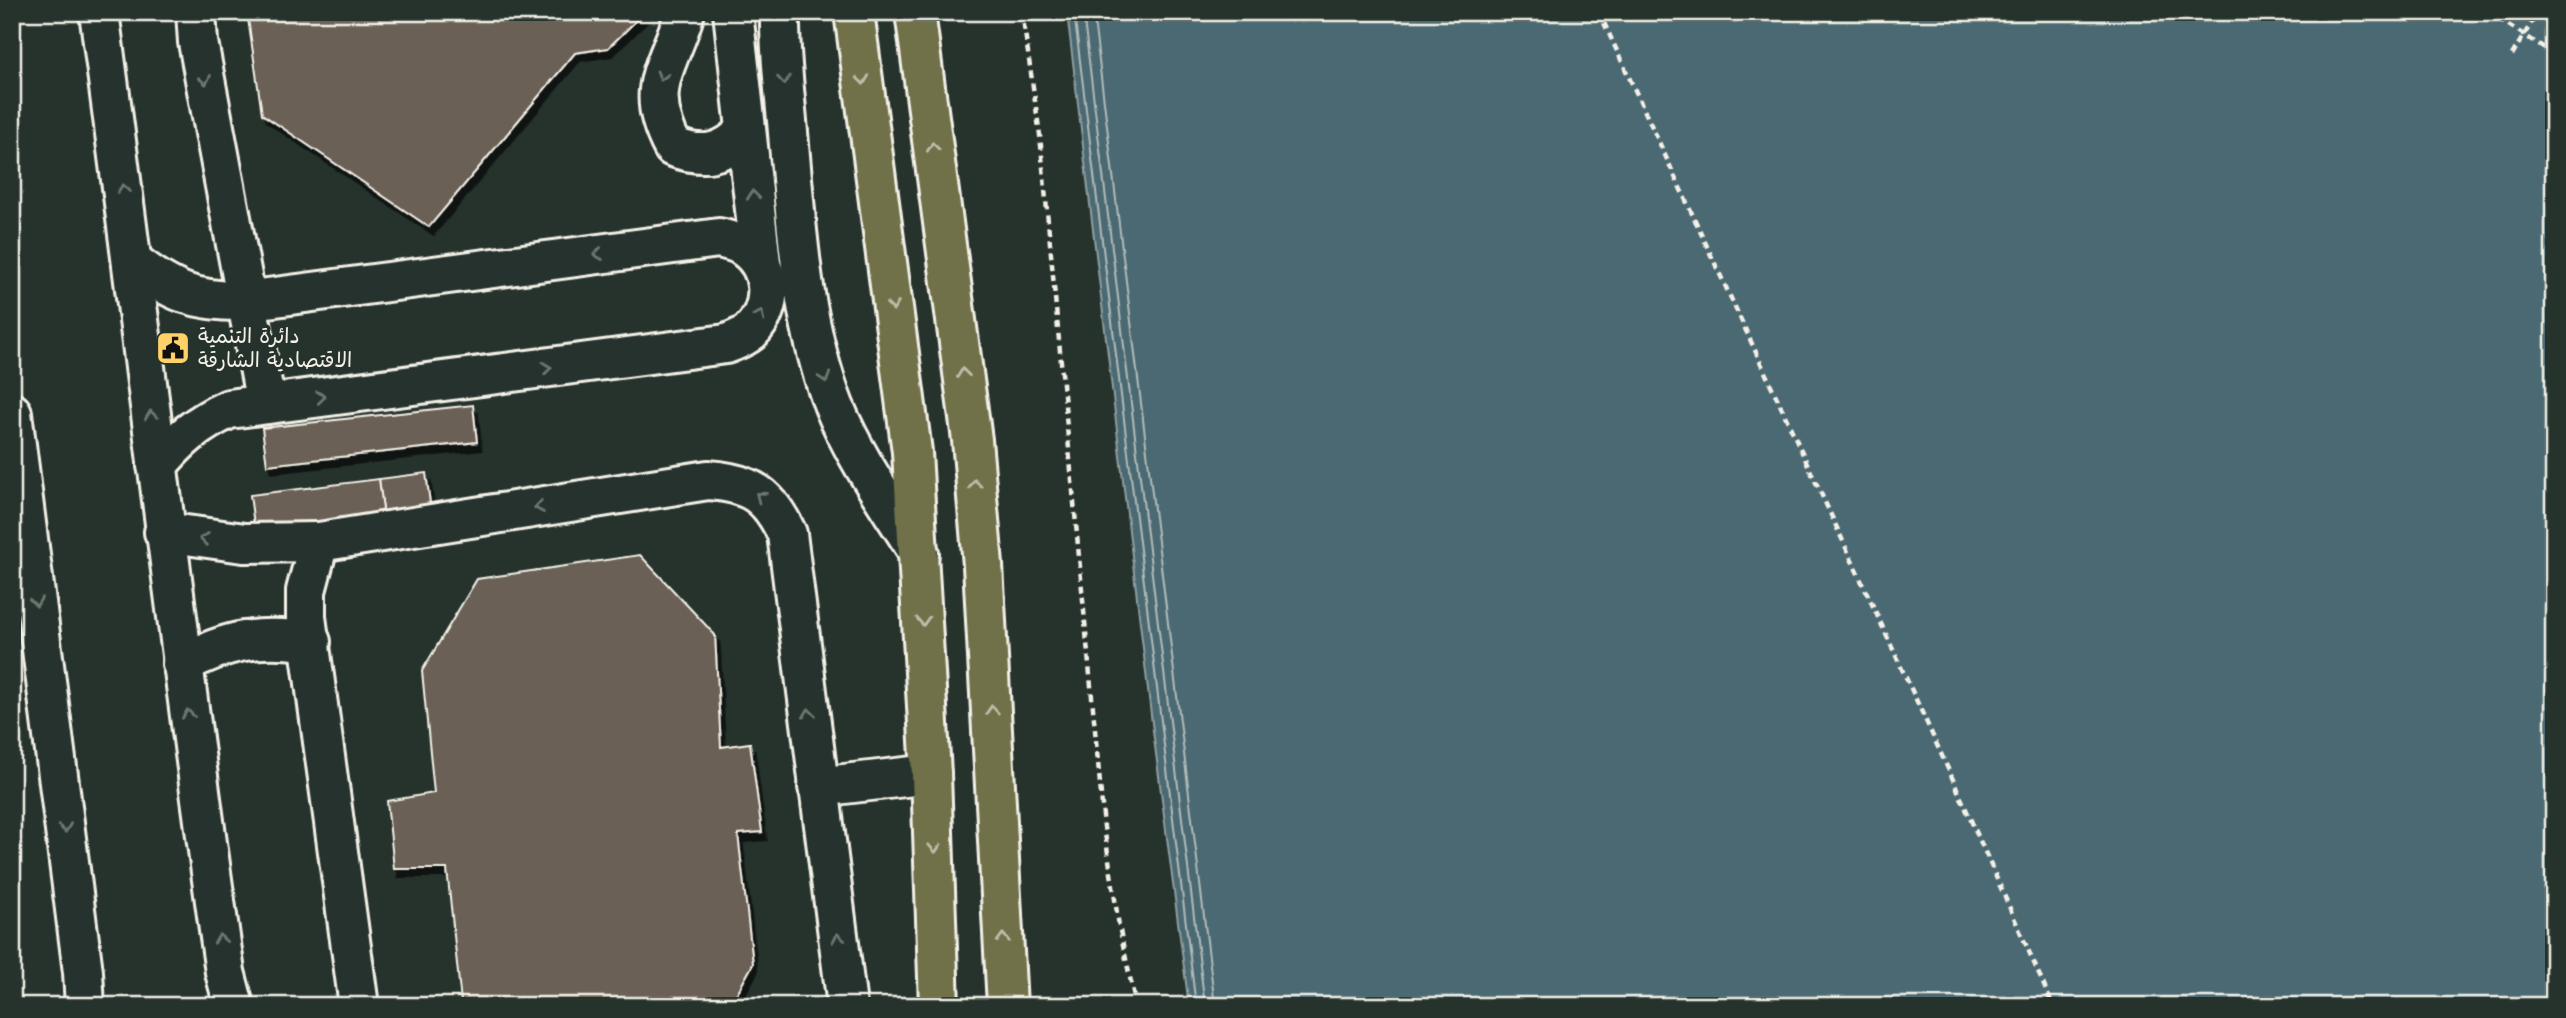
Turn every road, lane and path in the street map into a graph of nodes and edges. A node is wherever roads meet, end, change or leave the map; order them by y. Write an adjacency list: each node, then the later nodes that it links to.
1 (99, 12): 16 (street, one-way to 1)
2 (196, 12): 18 (street, one-way to 18)
3 (685, 12): 15 (street, one-way to 15)
4 (733, 12): 15 (street)
5 (780, 12): 24 (street, one-way to 24)
6 (855, 12): 24 (main road, one-way to 24)
7 (915, 12): 34 (main road, one-way to 7)
8 (1022, 12): 35 (path)
9 (1600, 12): 36 (path)
10 (2488, 12): 12 (path)
11 (2538, 12): 12 (path)
12 (2524, 35): 13 (path); 14 (path)
13 (2554, 54)
14 (2512, 55)
15 (745, 132): 17 (street, one-way to 15)
16 (132, 262): 18 (street); 21 (street, one-way to 16)
17 (761, 263): 18 (street, one-way to 18); 19 (street, one-way to 17)
18 (245, 301): 19 (street)
19 (266, 404): 21 (street)
20 (12, 413): 29 (street, one-way to 29)
21 (157, 466): 22 (street)
22 (164, 532): 23 (street, one-way to 22); 26 (street)
23 (319, 542): 25 (street); 28 (street, one-way to 23)
24 (919, 553): 27 (main road, one-way to 27)
25 (311, 642): 26 (street); 31 (street)
26 (182, 664): 30 (street, one-way to 26)
27 (931, 774): 28 (street); 33 (main road, one-way to 33)
28 (818, 788): 32 (street, one-way to 28)
29 (85, 1006)
30 (234, 1006)
31 (359, 1006)
32 (847, 1006)
33 (939, 1006)
34 (1007, 1006)
35 (1136, 1006)
36 (2053, 1006)

